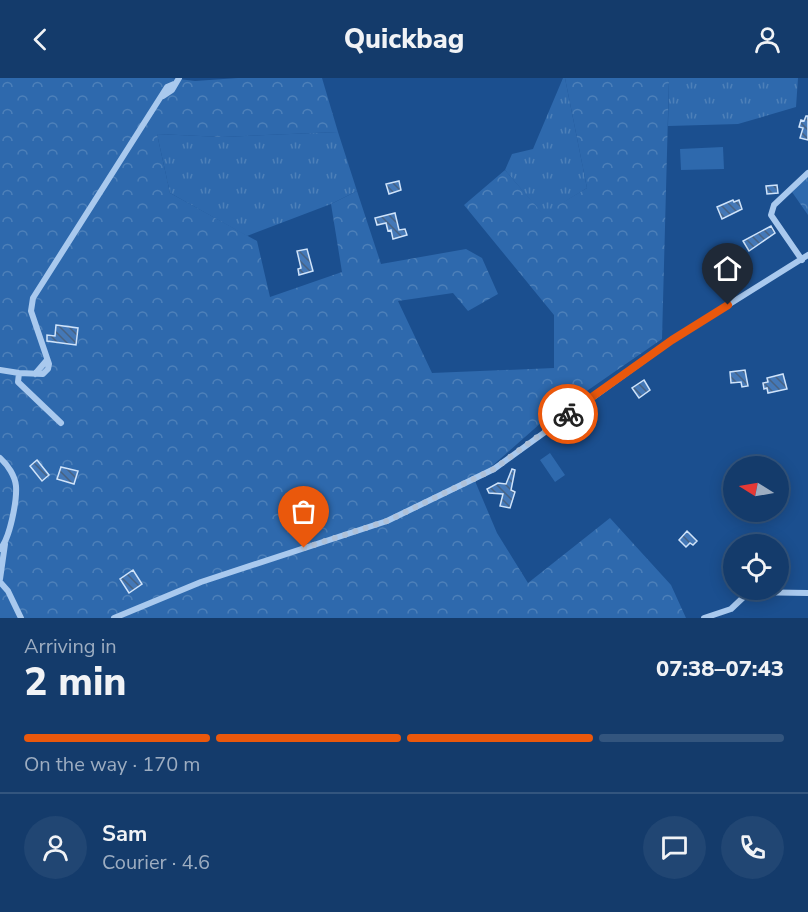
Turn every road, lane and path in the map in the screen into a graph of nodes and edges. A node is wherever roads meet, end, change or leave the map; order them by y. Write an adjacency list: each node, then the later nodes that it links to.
1 (179, 78): 6 (street)
2 (808, 173): 4 (street)
3 (808, 255): 4 (street)
4 (802, 260): 13 (street)
5 (0, 370): 6 (street)
6 (18, 373): 7 (street)
7 (61, 423)
8 (0, 458): 9 (street)
9 (2, 546): 10 (street)
10 (0, 580): 12 (street)
11 (808, 593): 14 (street)
12 (21, 618)
13 (114, 618)
14 (704, 618)

